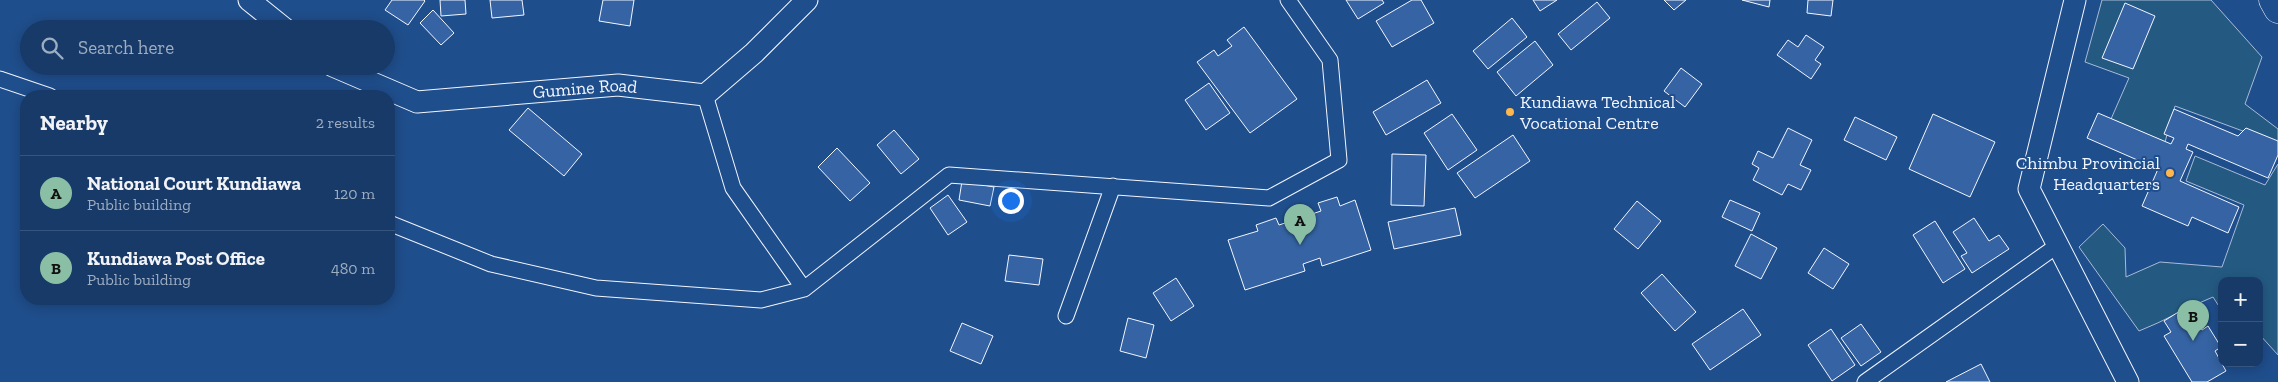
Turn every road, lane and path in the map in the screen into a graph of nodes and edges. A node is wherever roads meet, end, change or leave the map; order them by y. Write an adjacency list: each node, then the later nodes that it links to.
1 (249, 0): 7 (main road)
2 (807, 0): 13 (main road)
3 (1288, 0): 14 (street)
4 (2075, 0): 16 (main road)
5 (2273, 0): 6 (highway)
6 (2278, 9)
7 (274, 20)
8 (354, 75): 11 (main road, Gumine Road)
9 (0, 79): 10 (street)
10 (32, 90)
11 (389, 90)
12 (395, 93): 13 (main road, Gumine Road)
13 (705, 94): 17 (street)
14 (1113, 186): 17 (street); 18 (street)
15 (395, 225): 17 (street)
16 (2058, 244): 19 (street); 20 (main road)
17 (804, 290)
18 (1066, 316)
19 (1865, 382)
20 (2128, 382)

